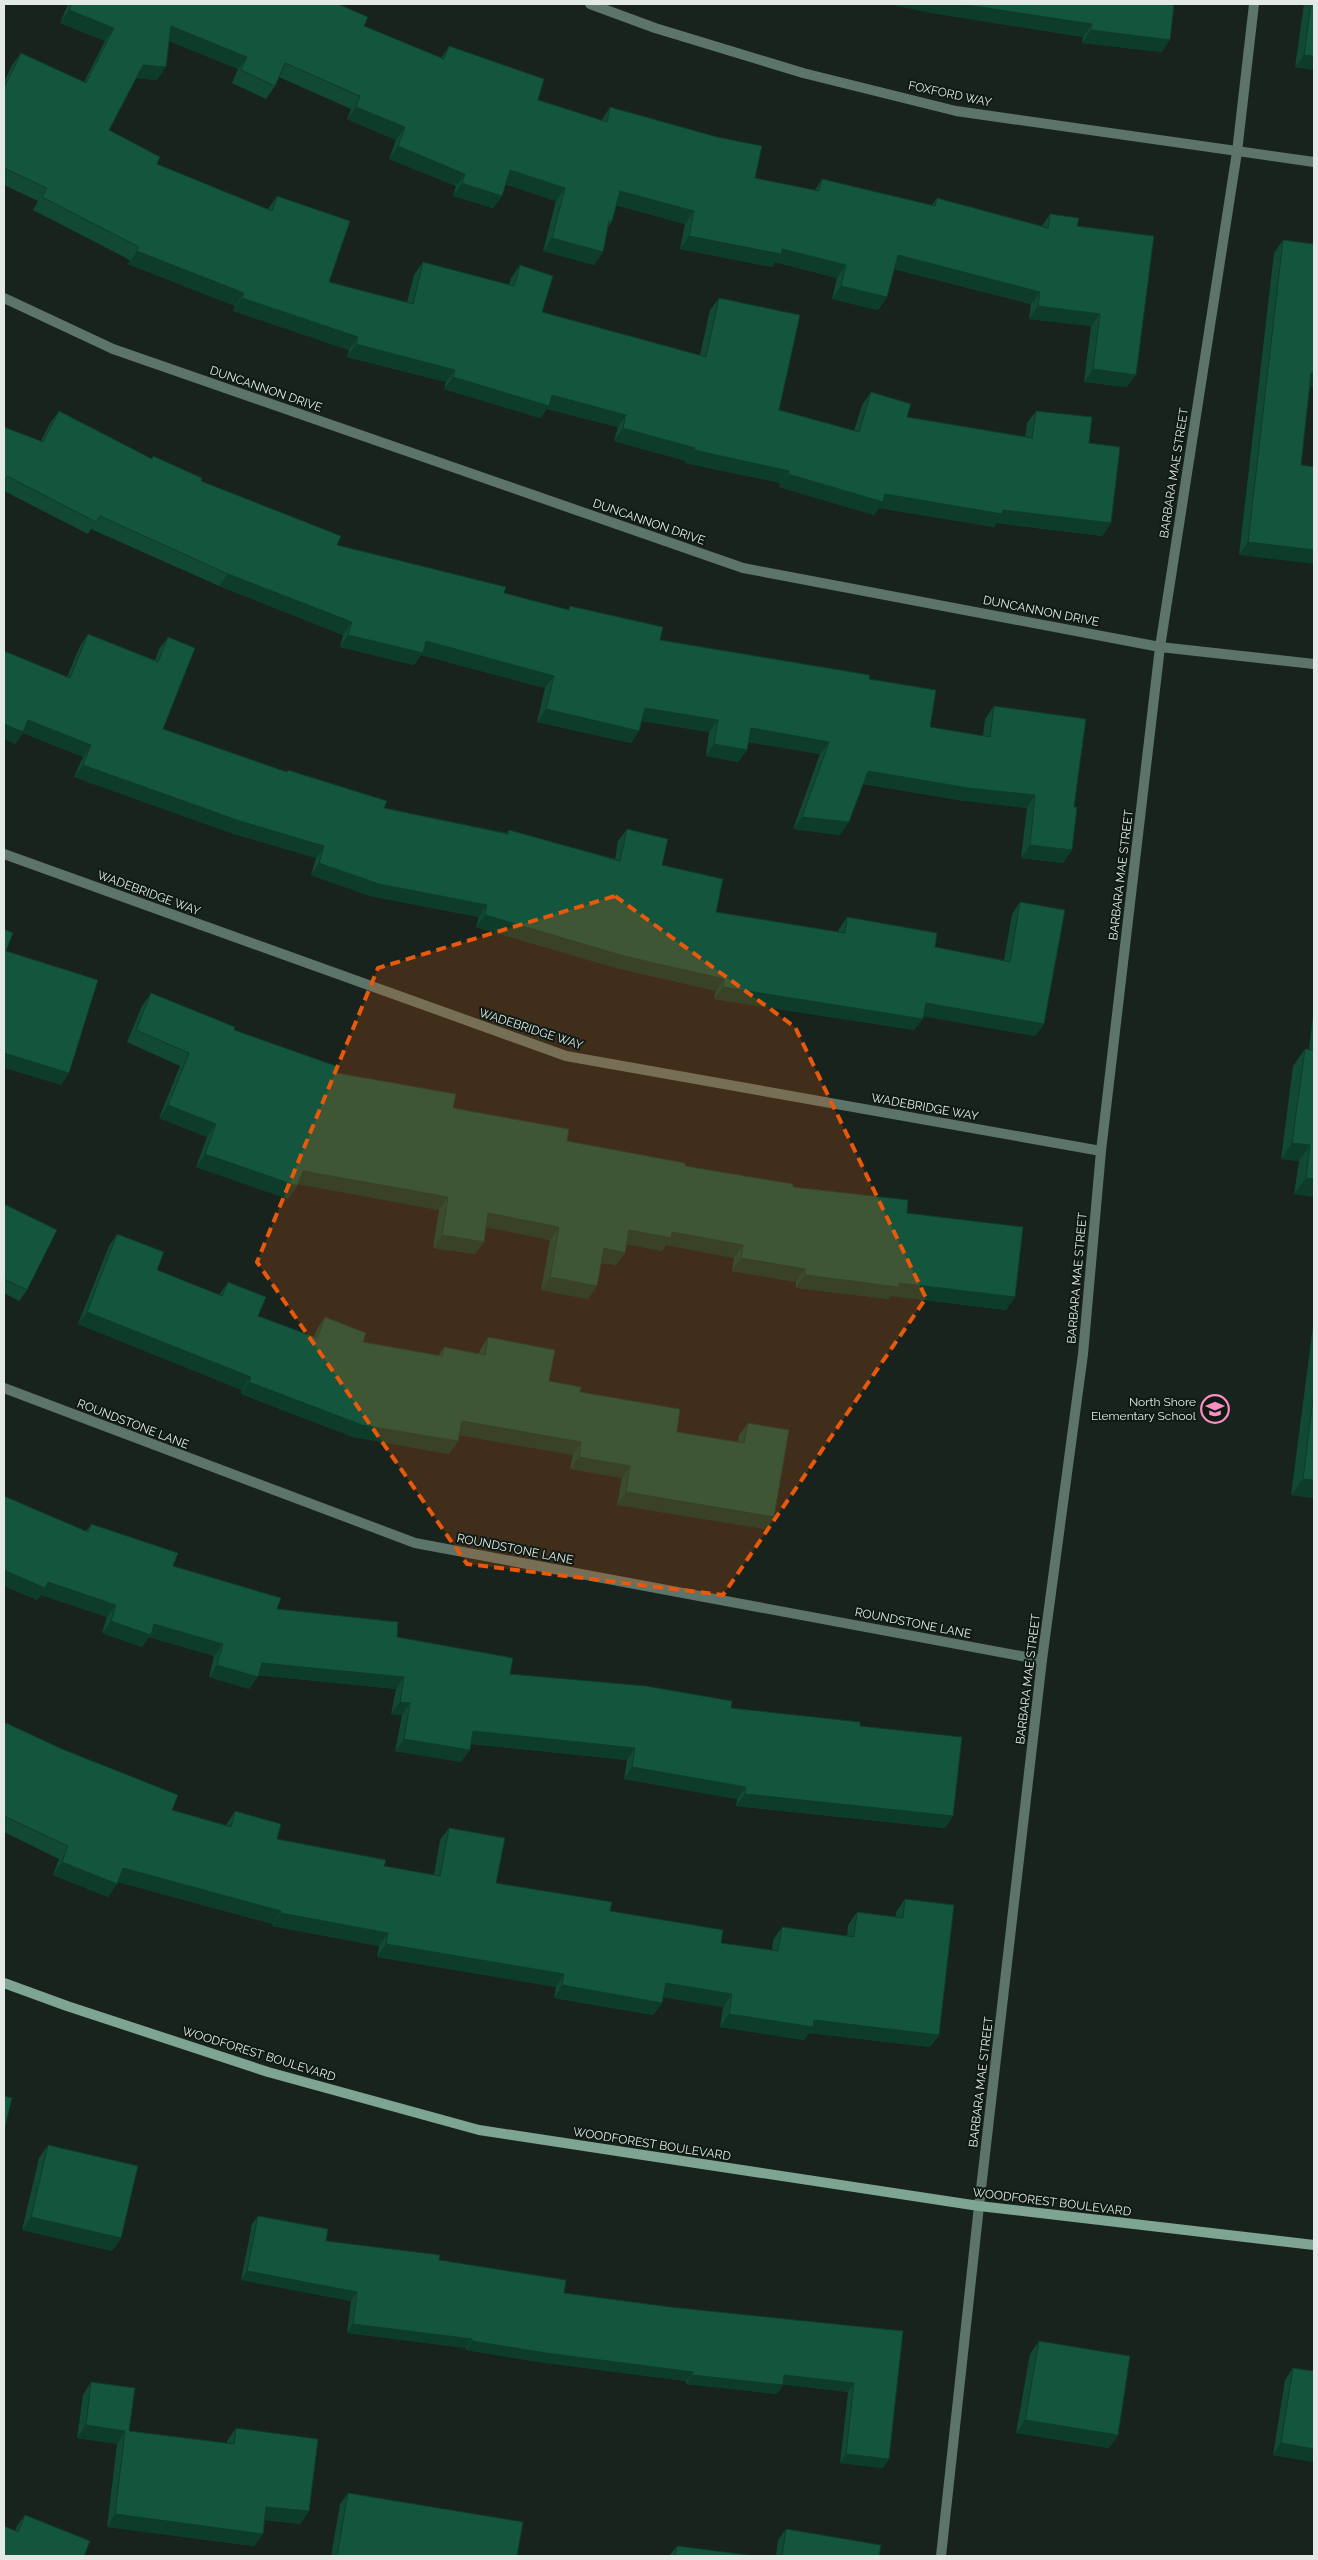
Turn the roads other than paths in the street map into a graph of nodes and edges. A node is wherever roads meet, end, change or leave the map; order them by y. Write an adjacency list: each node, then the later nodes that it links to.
1 (590, 4): 3 (street, FOXFORD WAY)
2 (1254, 4): 3 (street, BARBARA MAE STREET)
3 (1237, 152): 4 (street, FOXFORD WAY); 6 (street, BARBARA MAE STREET)
4 (1314, 162)
5 (4, 298): 6 (street, DUNCANNON DRIVE)
6 (1160, 647): 7 (street, DUNCANNON DRIVE); 9 (street, BARBARA MAE STREET)
7 (1314, 664)
8 (4, 854): 9 (street, WADEBRIDGE WAY)
9 (1101, 1151): 11 (street, BARBARA MAE STREET)
10 (4, 1388): 11 (street, ROUNDSTONE LANE)
11 (1042, 1660): 13 (street, BARBARA MAE STREET)
12 (4, 1983): 13 (main road, WOODFOREST BOULEVARD)
13 (979, 2206): 14 (main road, WOODFOREST BOULEVARD); 15 (street, BARBARA MAE STREET)
14 (1314, 2245)
15 (941, 2556)

